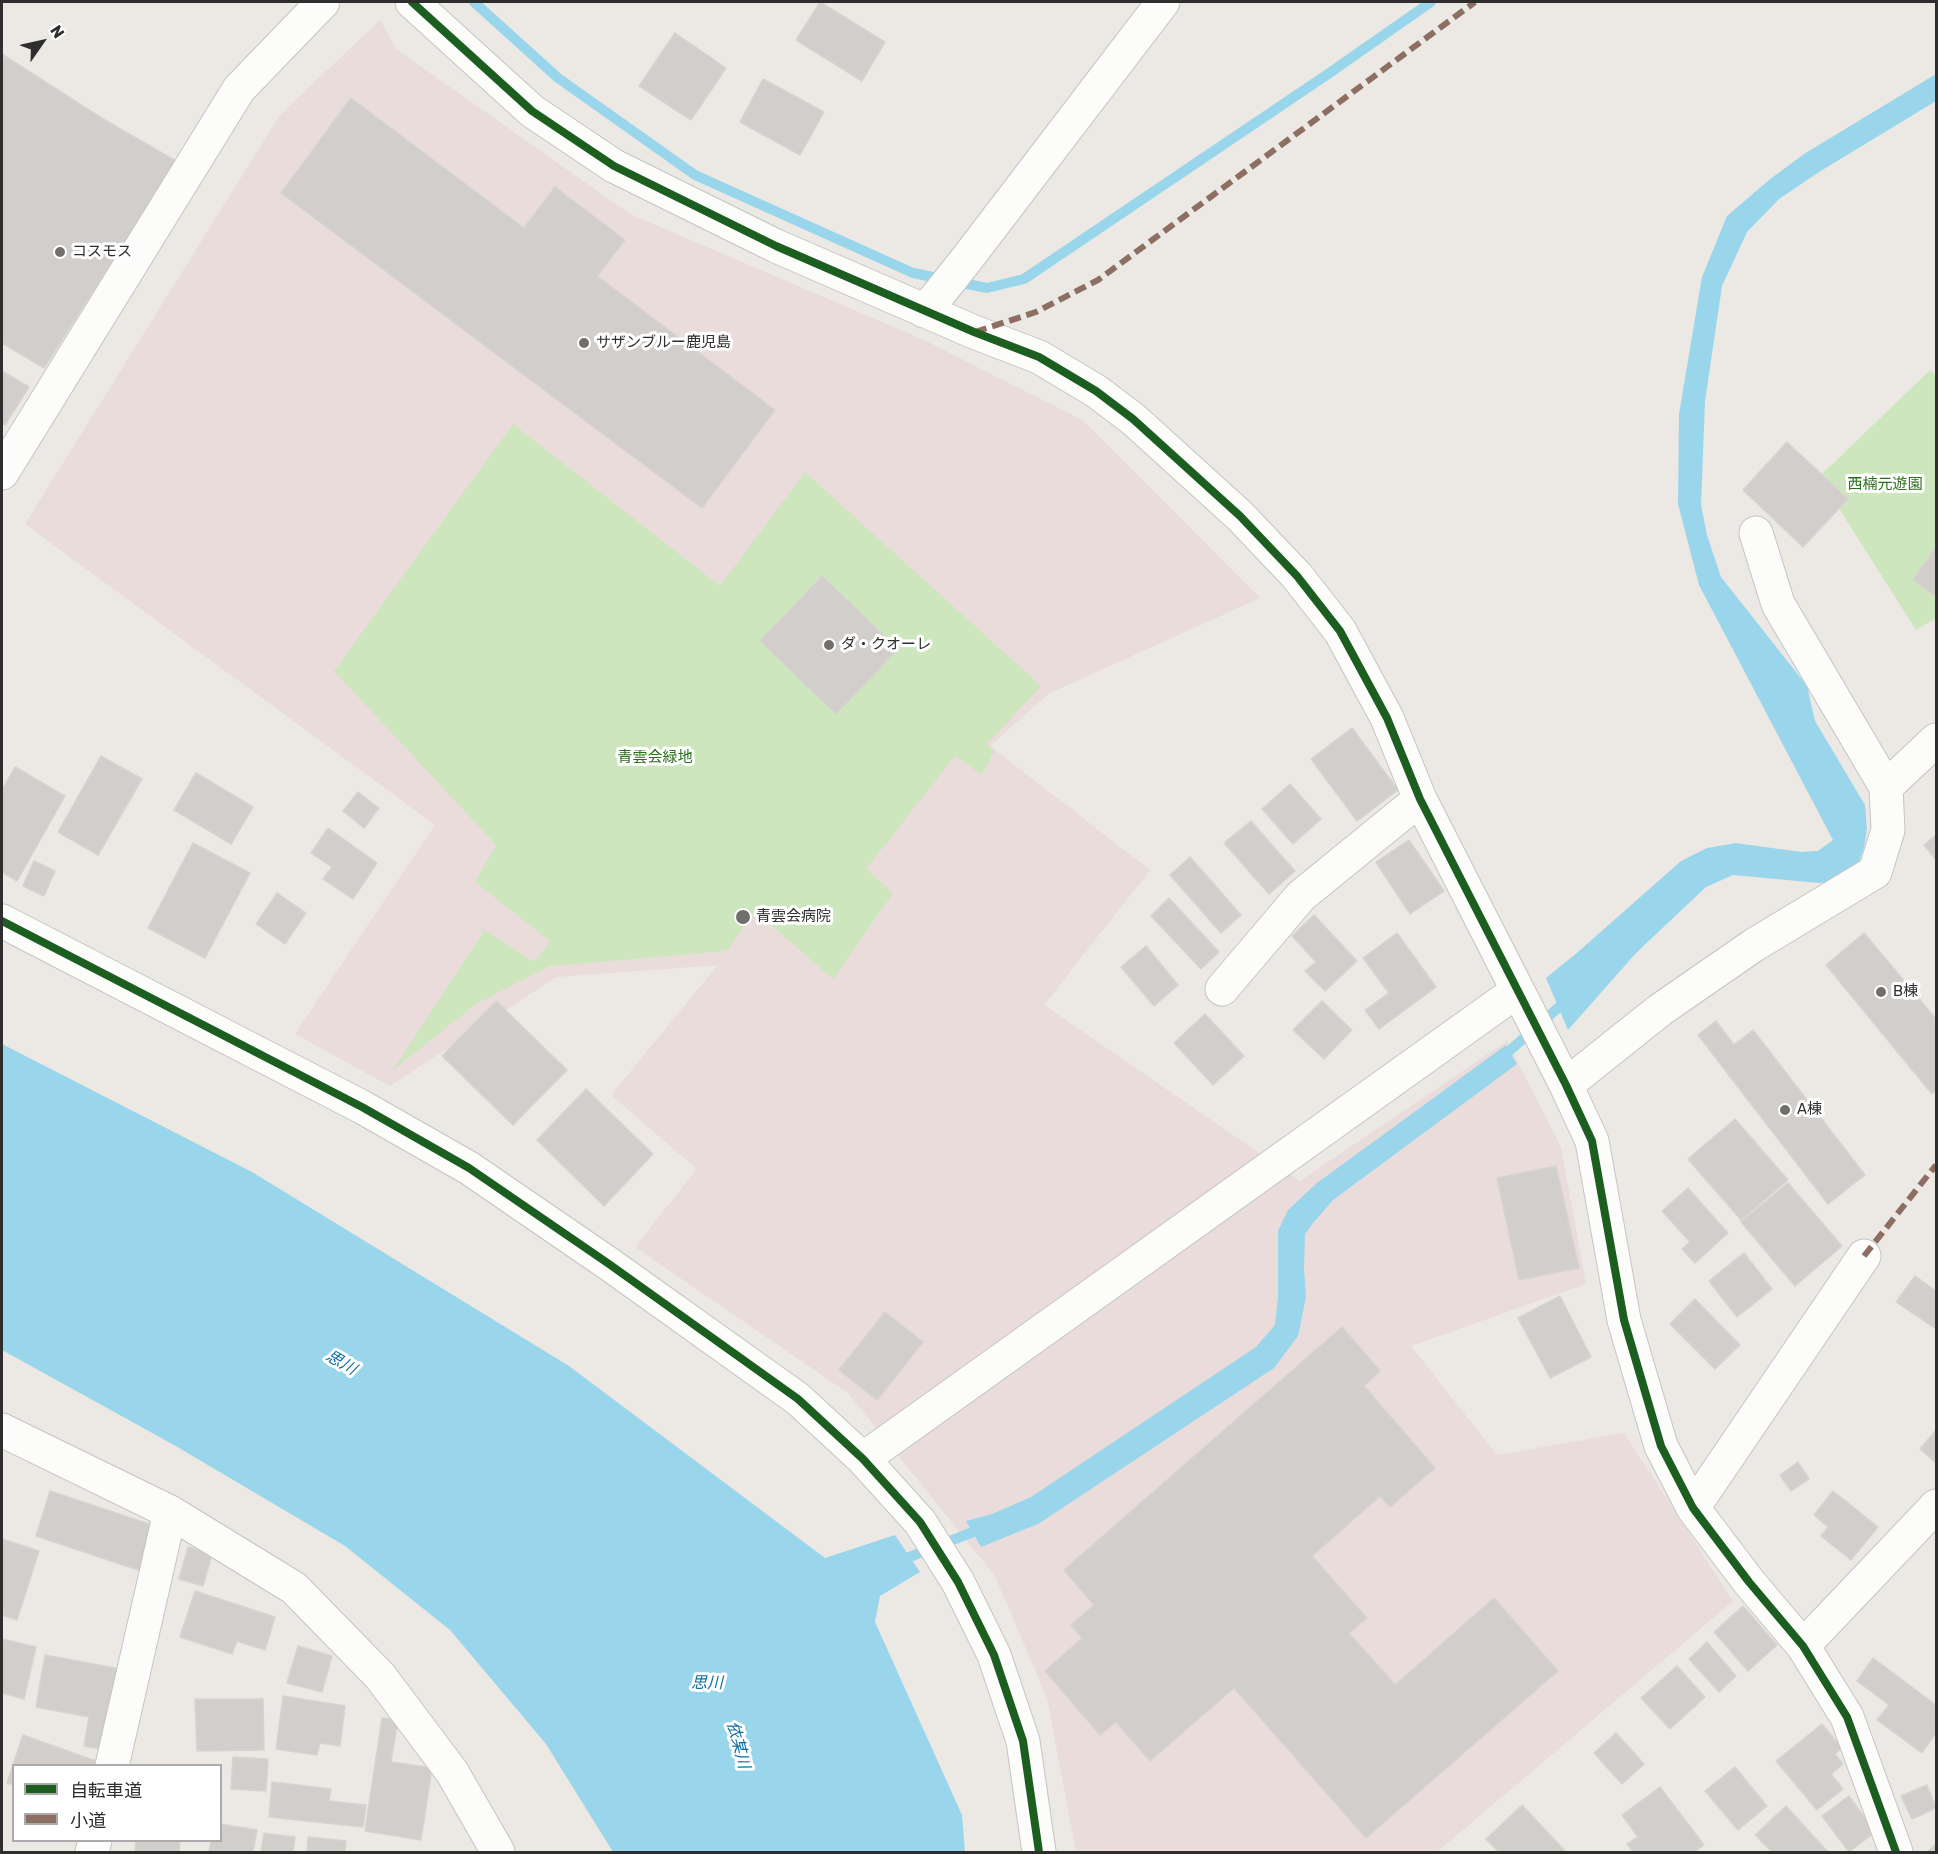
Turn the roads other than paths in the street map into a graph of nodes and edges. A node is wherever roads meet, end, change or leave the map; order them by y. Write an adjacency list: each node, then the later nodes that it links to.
1 (323, 2): 5 (street)
2 (412, 2): 4 (street)
3 (1163, 2): 4 (street)
4 (930, 305): 9 (street)
5 (2, 473)
6 (1756, 533): 8 (street)
7 (1936, 740): 8 (street)
8 (1886, 787): 13 (street)
9 (1420, 799): 11 (street); 12 (street)
10 (2, 921): 16 (street)
11 (1222, 989)
12 (1517, 990): 13 (street); 16 (street)
13 (1559, 1072): 18 (street)
14 (1864, 1256): 18 (street)
15 (2, 1430): 19 (street)
16 (863, 1460): 23 (street)
17 (1936, 1506): 20 (street)
18 (1693, 1508): 20 (street)
19 (170, 1512): 21 (street); 22 (street)
20 (1803, 1646): 24 (street)
21 (112, 1764)
22 (498, 1852)
23 (1039, 1852)
24 (1896, 1852)

